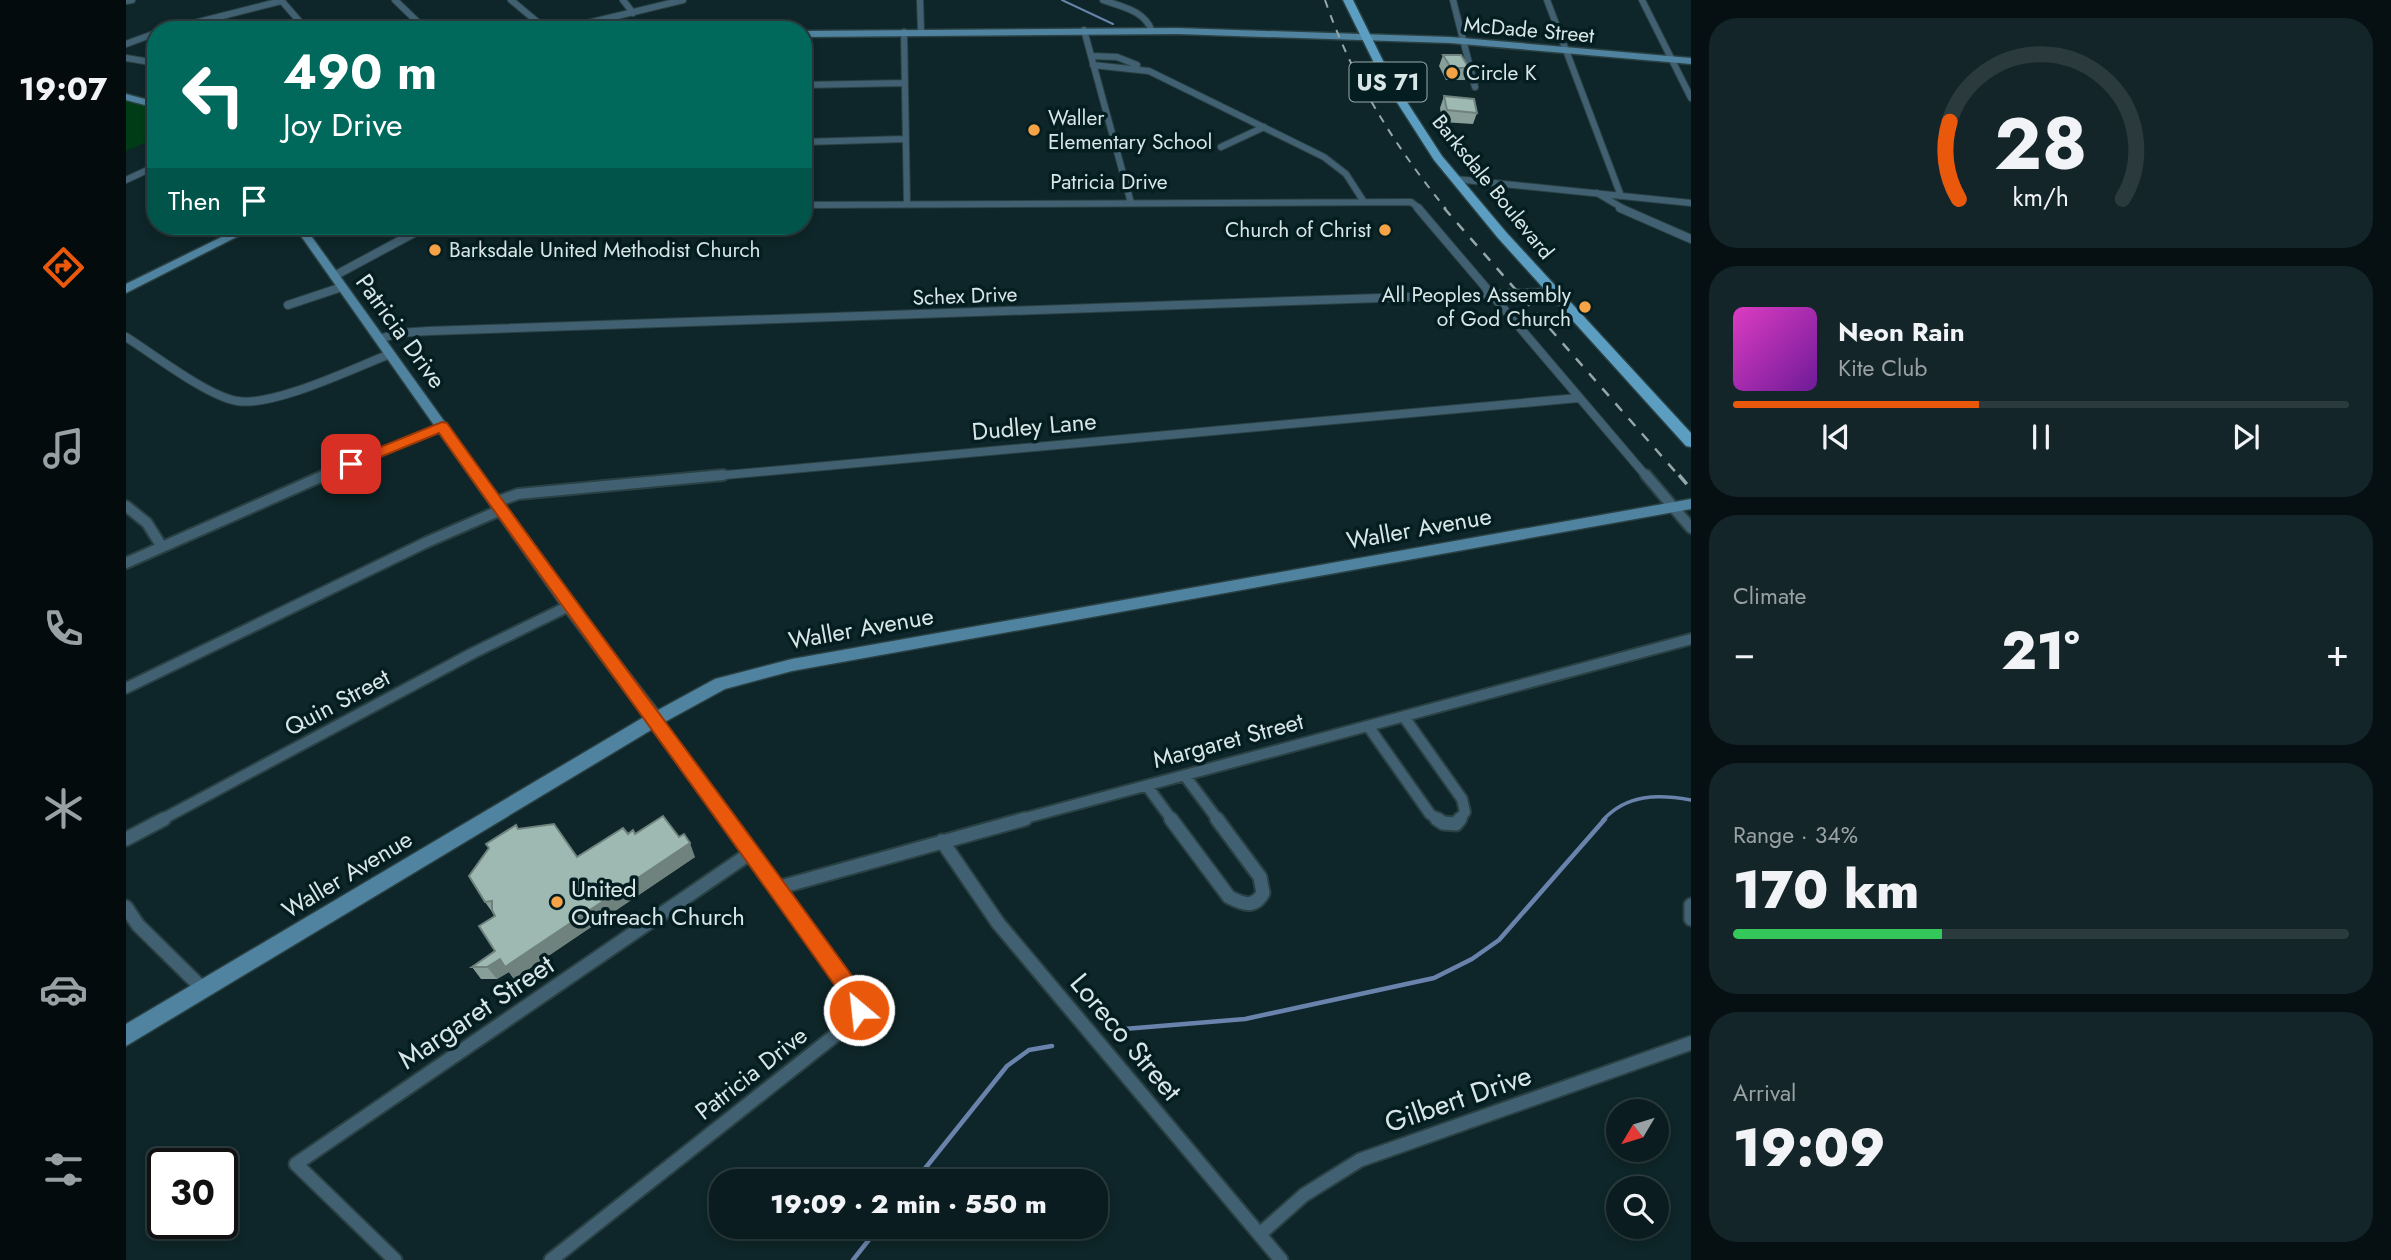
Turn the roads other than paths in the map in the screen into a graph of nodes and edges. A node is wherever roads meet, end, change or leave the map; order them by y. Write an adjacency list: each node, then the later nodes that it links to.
1 (132, 0): 13 (street)
2 (281, 0): 15 (street); 16 (street)
3 (395, 0): 17 (street)
4 (511, 0): 18 (street)
5 (623, 0): 14 (street)
6 (683, 0): 14 (street)
7 (920, 0): 23 (street)
8 (1103, 0): 21 (street)
9 (1348, 0): 26 (main road, Barksdale Boulevard / US 71)
10 (1453, 0): 27 (street)
11 (1547, 0): 29 (street)
12 (1642, 0): 32 (street)
13 (126, 1)
14 (633, 13): 19 (street)
15 (201, 21)
16 (299, 21)
17 (417, 21)
18 (536, 21)
19 (598, 21)
20 (1084, 30): 21 (street, McDade Street); 23 (street, McDade Street); 30 (street)
21 (1152, 30): 26 (street, McDade Street)
22 (904, 32): 23 (street, McDade Street); 24 (street, McDade Street); 37 (street)
23 (921, 32)
24 (812, 34)
25 (147, 36): 28 (street)
26 (1364, 38): 27 (street, McDade Street); 48 (main road, Barksdale Boulevard / US 71)
27 (1464, 41): 29 (street, McDade Street); 39 (street)
28 (126, 44)
29 (1566, 50): 32 (street, McDade Street); 51 (street)
30 (1091, 56): 35 (street); 36 (street)
31 (126, 58): 34 (street)
32 (1672, 59): 33 (street, McDade Street); 41 (street)
33 (1691, 61)
34 (147, 62)
35 (1093, 65): 36 (street); 53 (street)
36 (1142, 68): 43 (street)
37 (904, 83): 38 (street); 44 (street)
38 (812, 85)
39 (1475, 87)
40 (126, 97): 42 (street)
41 (1691, 98)
42 (147, 103)
43 (1264, 127): 46 (street); 52 (street)
44 (905, 139): 45 (street); 55 (street)
45 (812, 142)
46 (1221, 147)
47 (147, 170): 49 (street)
48 (1455, 179): 50 (street); 63 (main road, Barksdale Boulevard / US 71)
49 (126, 180)
50 (1597, 193): 51 (street); 60 (street)
51 (1621, 195): 54 (street)
52 (1364, 202): 53 (street, Patricia Drive); 64 (street, Patricia Drive)
53 (1131, 203): 55 (street, Patricia Drive)
54 (1691, 203)
55 (907, 204): 56 (street, Patricia Drive)
56 (812, 205)
57 (233, 235): 62 (street)
58 (305, 235): 61 (street, Patricia Drive)
59 (412, 235): 61 (street, Patricia Drive)
60 (1691, 239)
61 (338, 281): 65 (street); 67 (street, Patricia Drive)
62 (128, 285)
63 (1553, 292): 64 (street, Schex Drive); 71 (main road, Barksdale Boulevard / US 71)
64 (1492, 296): 67 (street, Schex Drive); 69 (street)
65 (288, 305)
66 (126, 337): 68 (street)
67 (379, 339): 68 (street, Patricia Drive)
68 (390, 354): 70 (street, Patricia Drive)
69 (1578, 398): 73 (street, Dudley Lane); 74 (street)
70 (442, 427): 73 (street, Patricia Drive); 76 (street)
71 (1691, 442)
72 (126, 506): 76 (street)
73 (499, 506): 78 (street, Patricia Drive); 80 (street, Dudley Lane)
74 (1682, 506): 75 (street); 82 (street, Waller Avenue)
75 (1691, 528)
76 (162, 547): 77 (street)
77 (126, 563)
78 (569, 606): 82 (street, Patricia Drive); 86 (street, Quin Street)
79 (1691, 639): 81 (street, Margaret Street)
80 (126, 688)
81 (1404, 717): 83 (street, Margaret Street); 83 (street)
82 (655, 719): 88 (street, Patricia Drive); 93 (street, Waller Avenue)
83 (1368, 726): 84 (street, Margaret Street)
84 (1185, 776): 85 (street, Margaret Street); 85 (street)
85 (1147, 786): 87 (street, Margaret Street)
86 (126, 839)
87 (942, 841): 89 (street, Margaret Street); 96 (street, Loreco Street)
88 (752, 852): 89 (street, Patricia Drive); 97 (street, Margaret Street)
89 (777, 888): 98 (street, Patricia Drive)
90 (1691, 905): 92 (street)
91 (126, 907): 93 (street)
92 (1691, 919)
93 (203, 989): 94 (street, Waller Avenue)
94 (126, 1035)
95 (1691, 1043): 96 (street, Gilbert Drive)
96 (1260, 1234): 99 (street, Loreco Street)
97 (395, 1260)
98 (551, 1260)
99 (1281, 1260)

